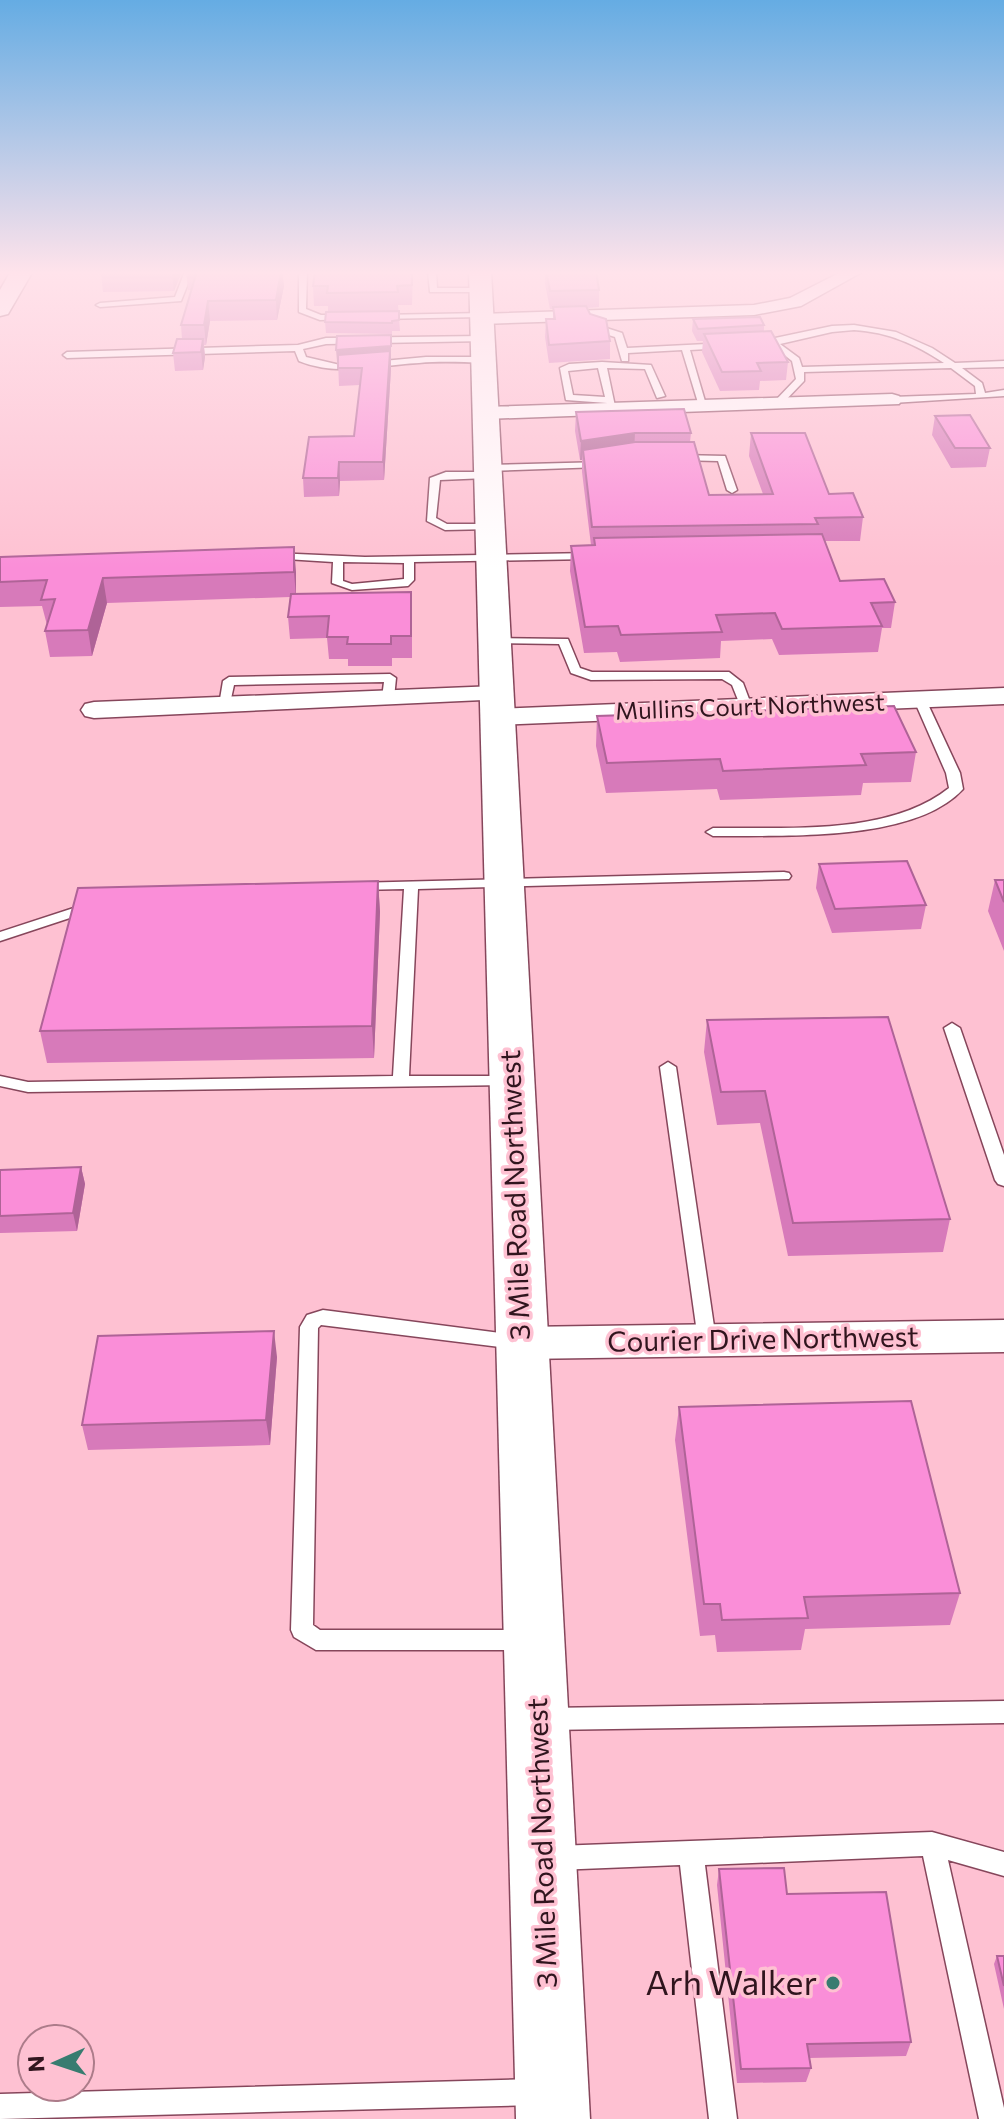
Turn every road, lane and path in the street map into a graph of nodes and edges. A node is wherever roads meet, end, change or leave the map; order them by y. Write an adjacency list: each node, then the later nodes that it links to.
1 (483, 370): 15 (main road, 3 Mile Road Northwest)
2 (564, 370): 13 (lane)
3 (603, 370): 13 (lane)
4 (649, 370): 9 (lane)
5 (692, 370): 14 (lane)
6 (798, 370): 12 (lane)
7 (960, 370): 10 (lane)
8 (1004, 393): 10 (lane)
9 (660, 396)
10 (981, 396): 11 (lane)
11 (892, 400): 12 (street)
12 (777, 404): 14 (street)
13 (612, 405): 14 (street); 15 (street)
14 (704, 406)
15 (485, 413): 18 (main road, 3 Mile Road Northwest)
16 (663, 458): 19 (lane)
17 (608, 463): 18 (lane)
18 (487, 471): 20 (main road, 3 Mile Road Northwest)
19 (732, 490)
20 (490, 542): 22 (lane); 24 (lane); 25 (main road, 3 Mile Road Northwest)
21 (261, 556): 23 (lane)
22 (598, 556)
23 (338, 557): 24 (lane); 24 (lane)
24 (409, 559)
25 (494, 641): 28 (main road, 3 Mile Road Northwest); 29 (lane)
26 (1004, 696): 27 (street, Mullins Court Northwest)
27 (920, 700): 29 (street, Mullins Court Northwest); 31 (lane)
28 (496, 705): 29 (street, Mullins Court Northwest); 30 (street, Mullins Court Northwest); 33 (main road, 3 Mile Road Northwest)
29 (746, 707)
30 (94, 710)
31 (713, 832)
32 (784, 876): 33 (lane)
33 (503, 882): 34 (lane); 40 (main road, 3 Mile Road Northwest)
34 (411, 884): 35 (lane); 42 (lane)
35 (349, 886)
36 (102, 903): 37 (lane)
37 (0, 937)
38 (952, 1028): 43 (lane)
39 (668, 1067): 45 (lane)
40 (510, 1080): 42 (lane); 46 (main road, 3 Mile Road Northwest)
41 (0, 1081): 42 (lane)
42 (401, 1081)
43 (1004, 1180)
44 (1004, 1336): 45 (street, Courier Drive Northwest)
45 (707, 1340): 46 (street, Courier Drive Northwest)
46 (522, 1343): 47 (main road, 3 Mile Road Northwest); 47 (lane)
47 (534, 1639): 49 (main road, 3 Mile Road Northwest)
48 (1004, 1712): 49 (lane)
49 (537, 1719): 52 (main road, 3 Mile Road Northwest)
50 (932, 1844): 51 (lane); 53 (lane); 58 (lane)
51 (691, 1853): 52 (lane); 57 (lane)
52 (542, 1858): 54 (main road, 3 Mile Road Northwest)
53 (1004, 1864)
54 (553, 2106): 56 (lane)
55 (0, 2107): 56 (lane)
56 (117, 2111)
57 (723, 2119)
58 (993, 2119)

